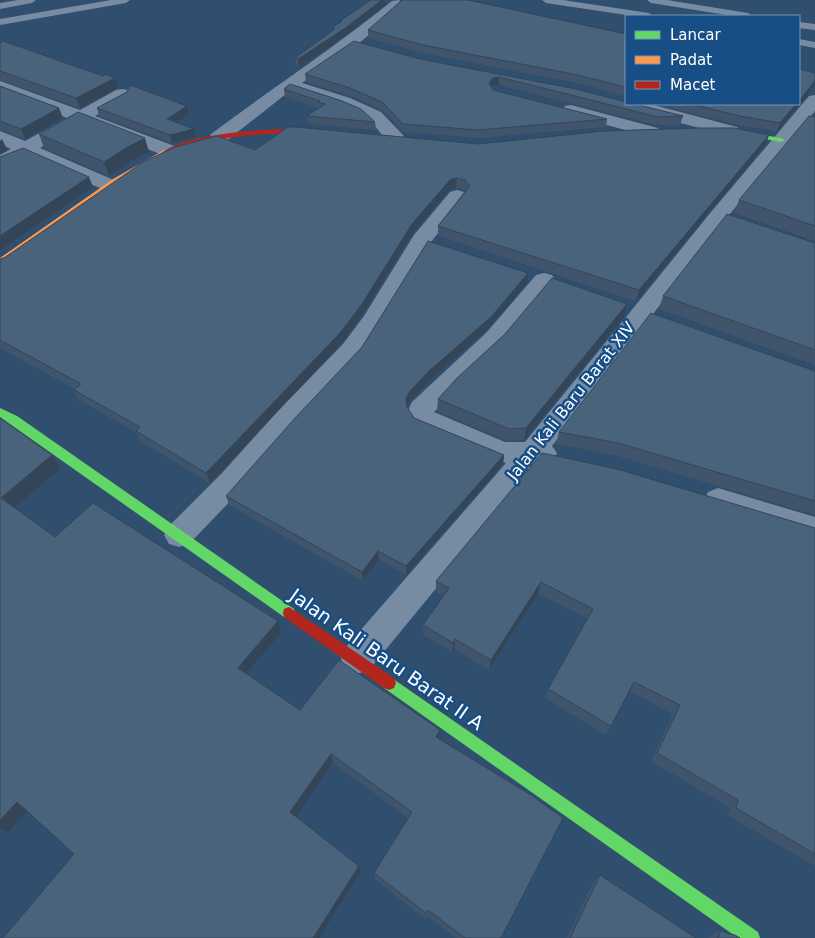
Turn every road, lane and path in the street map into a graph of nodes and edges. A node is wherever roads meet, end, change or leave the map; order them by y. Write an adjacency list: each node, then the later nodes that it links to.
1 (32, 0): 6 (lane)
2 (126, 0): 9 (lane)
3 (546, 0): 7 (lane)
4 (650, 0): 8 (lane)
5 (396, 4): 14 (street)
6 (0, 6)
7 (643, 15)
8 (742, 15)
9 (0, 22)
10 (800, 25): 11 (lane)
11 (815, 28)
12 (800, 42): 13 (lane)
13 (815, 45)
14 (289, 84): 28 (street); 29 (street)
15 (0, 86): 20 (street)
16 (122, 94): 20 (street)
17 (815, 100): 30 (street, Jalan Kali Baru Barat XIV)
18 (636, 105): 23 (street)
19 (555, 106): 21 (street)
20 (83, 116): 31 (street); 32 (street)
21 (656, 131): 25 (street)
22 (687, 131): 23 (street)
23 (731, 131): 30 (street)
24 (333, 133): 28 (street)
25 (612, 134)
26 (0, 137): 31 (street)
27 (378, 137): 29 (street)
28 (218, 138): 32 (street)
29 (401, 140)
30 (781, 140): 39 (street, Jalan Kali Baru Barat XIV)
31 (27, 149): 33 (street); 34 (street)
32 (170, 151): 34 (street)
33 (0, 163)
34 (110, 185): 36 (street)
35 (457, 196): 43 (street)
36 (0, 262)
37 (519, 271): 39 (street)
38 (0, 412): 43 (street, Jalan Kali Baru Barat II A)
39 (533, 451): 40 (street); 44 (street, Jalan Kali Baru Barat XIV)
40 (569, 459)
41 (694, 494): 42 (street)
42 (815, 529)
43 (179, 535): 44 (street, Jalan Kali Baru Barat II A)
44 (357, 659): 45 (street, Jalan Kali Baru Barat II A)
45 (752, 938)

